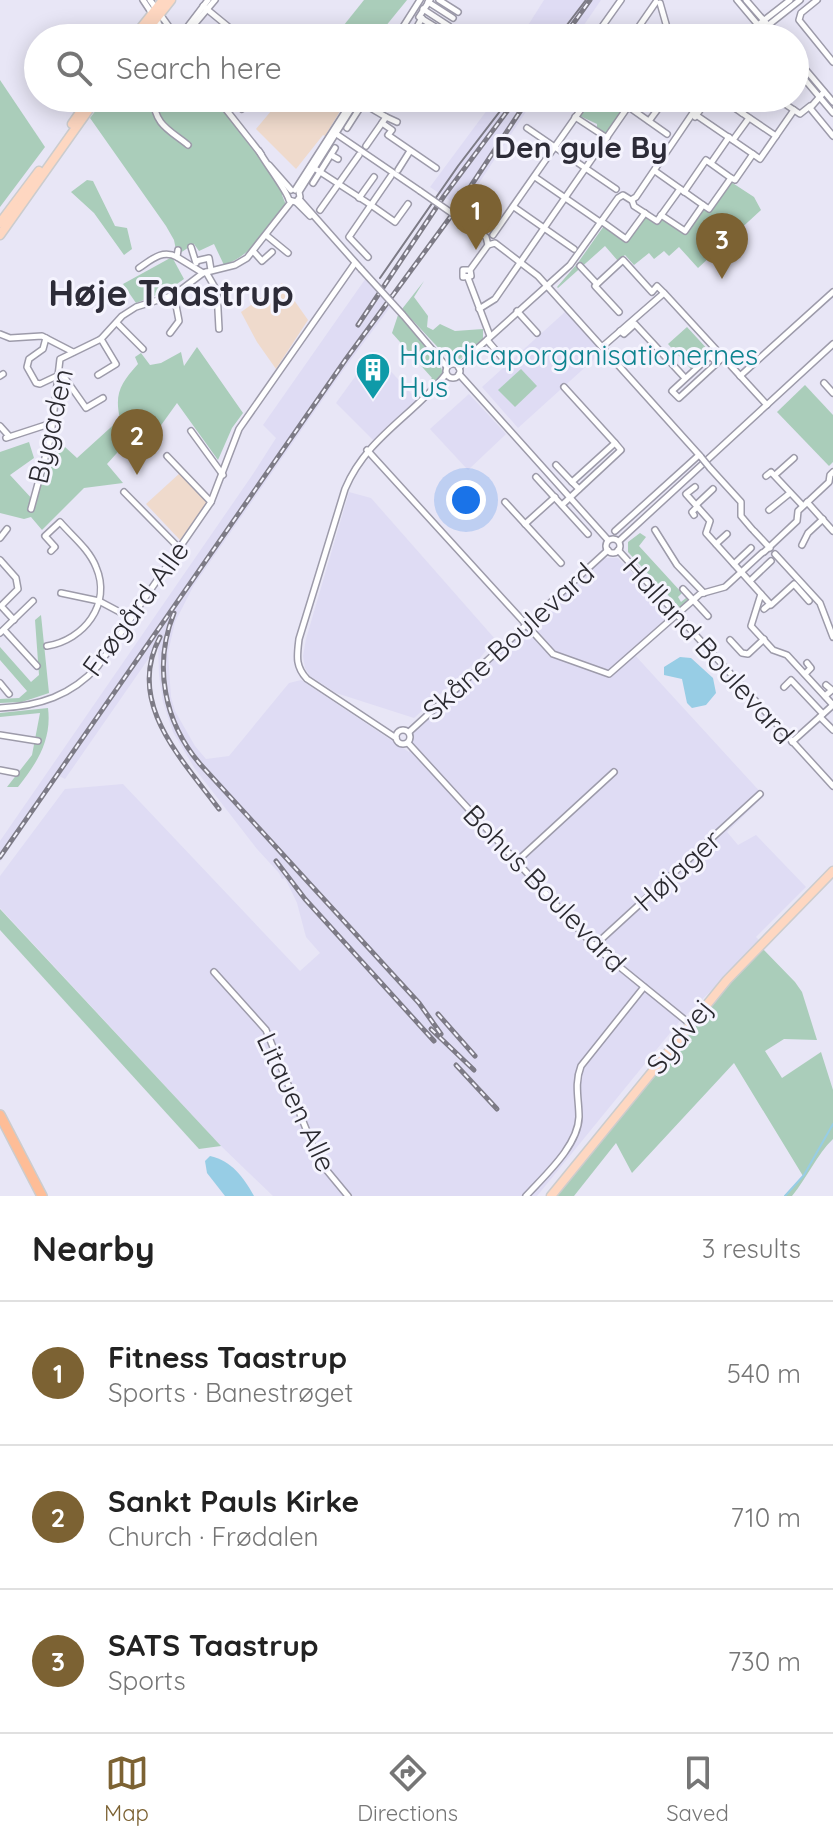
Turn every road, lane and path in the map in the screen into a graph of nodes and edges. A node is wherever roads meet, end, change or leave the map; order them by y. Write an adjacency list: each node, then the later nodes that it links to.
1 (143, 0): 20 (street)
2 (150, 0): 20 (street)
3 (163, 0): 20 (main road)
4 (171, 0): 20 (main road)
5 (208, 0): 17 (street)
6 (215, 0): 17 (street)
7 (439, 0): 19 (street)
8 (621, 0): 34 (street)
9 (737, 0): 37 (street)
10 (746, 0): 23 (street)
11 (790, 0): 23 (street)
12 (800, 0): 23 (street)
13 (817, 0): 39 (street)
14 (429, 1): 18 (street); 22 (street)
15 (658, 1): 35 (street); 36 (street)
16 (419, 3): 18 (street); 30 (street)
17 (205, 8): 28 (street); 29 (street)
18 (424, 10): 21 (street); 33 (street)
19 (458, 12)
20 (156, 14): 24 (main road); 25 (main road); 26 (street); 27 (street)
21 (422, 18): 31 (street); 32 (street)
22 (453, 18)
23 (766, 22): 38 (street)
24 (146, 24)
25 (150, 24)
26 (161, 24)
27 (166, 24)
28 (192, 24)
29 (225, 24)
30 (405, 24)
31 (419, 24)
32 (431, 24)
33 (446, 24)
34 (604, 24)
35 (641, 24)
36 (665, 24)
37 (757, 24)
38 (764, 24)
39 (802, 24)
40 (809, 32): 41 (street)
41 (833, 62)
42 (809, 76): 44 (street)
43 (809, 81): 44 (street)
44 (822, 94): 45 (street); 46 (street); 62 (street)
45 (833, 102)
46 (810, 106): 74 (street)
47 (80, 112): 113 (main road)
48 (87, 112): 115 (main road)
49 (154, 112): 78 (street)
50 (228, 112): 101 (street, Halland Boulevard)
51 (349, 112): 71 (street)
52 (353, 112): 69 (street)
53 (374, 112): 66 (street)
54 (579, 112): 64 (street)
55 (625, 112): 75 (street)
56 (636, 112): 67 (street)
57 (656, 112): 67 (street)
58 (696, 112): 77 (street)
59 (697, 112): 63 (street)
60 (793, 112): 73 (street)
61 (742, 113): 65 (street)
62 (833, 113)
63 (696, 115): 76 (street); 77 (street)
64 (575, 117): 75 (street); 80 (street)
65 (749, 118): 73 (street); 76 (street)
66 (384, 120): 68 (street); 79 (street); 82 (street)
67 (649, 121): 72 (street)
68 (397, 122)
69 (347, 128)
70 (527, 128): 80 (street)
71 (334, 132): 88 (street); 117 (street, bridge)
72 (667, 134)
73 (776, 136): 83 (street)
74 (833, 136)
75 (607, 138): 90 (street)
76 (731, 139): 83 (street); 87 (street)
77 (676, 140): 92 (street)
78 (188, 145)
79 (366, 146)
80 (555, 147): 90 (street); 95 (street)
81 (335, 148): 84 (street)
82 (410, 151): 89 (street); 91 (street)
83 (753, 154): 96 (street)
84 (331, 155): 86 (street); 88 (street)
85 (359, 155): 98 (street)
86 (338, 159)
87 (708, 162): 96 (street); 100 (street)
88 (315, 168): 97 (street); 98 (street); 101 (street, Bygaden)
89 (436, 168)
90 (586, 169): 99 (street); 103 (street)
91 (398, 170)
92 (654, 171): 100 (street); 104 (street)
93 (391, 176): 106 (street)
94 (374, 177): 102 (street)
95 (535, 177): 103 (street); 108 (street)
96 (731, 178): 107 (street)
97 (313, 183)
98 (339, 184): 102 (street); 109 (street)
99 (616, 189)
100 (682, 190): 107 (street); 111 (street)
101 (294, 195): 116 (street, Bygaden); 126 (street, Halland Boulevard)
102 (359, 198): 106 (street)
103 (565, 198): 112 (street); 114 (street)
104 (632, 200): 110 (street); 112 (street)
105 (408, 204): 106 (street)
106 (371, 205): 124 (street)
107 (703, 205): 111 (street)
108 (514, 207): 114 (street); 117 (street)
109 (320, 210)
110 (645, 213): 111 (street); 112 (street)
111 (661, 215)
112 (601, 222): 132 (street)
113 (0, 223)
114 (544, 228): 120 (street); 125 (street)
115 (0, 235)
116 (266, 235): 121 (street, Bygaden); 123 (street)
117 (490, 236): 118 (street)
118 (491, 244): 125 (street); 136 (street)
119 (191, 247): 127 (street)
120 (574, 249)
121 (253, 251): 122 (street, Bygaden); 130 (street, Bygaden)
122 (272, 252)
123 (288, 253)
124 (368, 257)
125 (521, 262): 132 (street); 136 (street)
126 (355, 263): 155 (street, Halland Boulevard, bridge); 175 (street, Frøgård Alle)
127 (196, 264): 129 (street); 130 (street); 130 (street)
128 (580, 266): 131 (street)
129 (139, 268)
130 (207, 272): 135 (street, Bygaden); 140 (street)
131 (597, 284): 134 (street); 138 (street)
132 (547, 286): 137 (street); 149 (street)
133 (833, 292): 158 (street)
134 (664, 293): 141 (street); 152 (street)
135 (174, 295): 139 (street, Bygaden); 142 (street)
136 (479, 309): 146 (street)
137 (517, 311): 143 (street); 146 (street)
138 (619, 312)
139 (117, 323): 147 (street, Bygaden); 150 (street)
140 (219, 329)
141 (620, 331): 149 (street); 159 (street)
142 (170, 333)
143 (537, 333)
144 (0, 334): 145 (street)
145 (46, 338): 151 (street); 156 (street)
146 (488, 338): 153 (street); 155 (street)
147 (101, 339): 151 (street, Bygaden); 157 (street)
148 (833, 344): 164 (street, Skåne Boulevard)
149 (602, 347): 171 (street)
150 (143, 349)
151 (73, 352): 156 (street, Bygaden)
152 (723, 357): 154 (street); 158 (street)
153 (505, 361)
154 (717, 363): 159 (street); 159 (street)
155 (453, 371): 169 (street); 186 (street, Halland Boulevard)
156 (60, 372): 163 (street); 165 (street, Bygaden)
157 (98, 375)
158 (740, 376): 164 (street)
159 (685, 378)
160 (824, 383): 162 (street)
161 (564, 387): 168 (street)
162 (833, 393)
163 (103, 398)
164 (767, 405): 205 (street, Skåne Boulevard)
165 (52, 423): 166 (street); 192 (street, Bygaden)
166 (0, 426)
167 (191, 431): 175 (street)
168 (615, 443): 179 (street); 181 (street)
169 (367, 450): 235 (street); 255 (street)
170 (167, 456): 187 (street)
171 (700, 456): 199 (street); 213 (street, bridge)
172 (794, 458): 176 (street)
173 (556, 465): 179 (street)
174 (833, 472): 191 (street)
175 (223, 475): 187 (street, Frøgård Alle)
176 (775, 475): 177 (street); 184 (street)
177 (766, 476)
178 (536, 477): 185 (street)
179 (572, 482): 181 (street)
180 (695, 487): 190 (street)
181 (579, 489): 186 (street)
182 (713, 489): 190 (street)
183 (124, 492): 208 (street)
184 (790, 493): 191 (street); 193 (street)
185 (555, 497): 189 (street); 196 (street)
186 (570, 498): 189 (street); 204 (street, Halland Boulevard)
187 (211, 502): 208 (street, Frøgård Alle)
188 (505, 502): 196 (street)
189 (562, 505): 201 (street)
190 (696, 506): 194 (street); 206 (street)
191 (803, 506): 195 (street); 213 (street)
192 (31, 509)
193 (769, 510)
194 (694, 515)
195 (823, 519): 200 (street); 207 (street)
196 (525, 524): 216 (street)
197 (7, 529): 203 (street)
198 (655, 530): 222 (street)
199 (615, 531)
200 (833, 531)
201 (588, 534)
202 (727, 534): 206 (street)
203 (0, 538)
204 (608, 540): 205 (street); 210 (street)
205 (619, 541): 211 (street)
206 (714, 545): 217 (street)
207 (802, 545)
208 (179, 548): 233 (street, Frøgård Alle)
209 (751, 548): 217 (street)
210 (608, 550): 211 (street); 235 (street, Skåne Boulevard)
211 (618, 550): 231 (street, Halland Boulevard)
212 (51, 551): 226 (street)
213 (769, 551): 218 (street); 237 (street)
214 (0, 560): 229 (street)
215 (771, 561): 219 (street)
216 (561, 563)
217 (734, 564): 218 (street)
218 (742, 572): 219 (street); 222 (street)
219 (750, 581): 223 (street)
220 (683, 589): 224 (street)
221 (61, 593): 226 (street)
222 (704, 593): 224 (street)
223 (761, 594): 228 (street); 238 (street)
224 (693, 600): 231 (street); 232 (street)
225 (33, 601): 234 (street)
226 (99, 601): 233 (street); 240 (street)
227 (809, 601): 228 (street)
228 (770, 604): 230 (street)
229 (0, 605): 234 (street)
230 (764, 609)
231 (677, 615): 235 (street); 257 (street, Halland Boulevard)
232 (708, 616)
233 (131, 618): 250 (street, Frøgård Alle)
234 (14, 620): 236 (street)
235 (527, 625): 253 (street, Skåne Boulevard)
236 (2, 632): 242 (street)
237 (833, 637)
238 (764, 639): 239 (street); 243 (street)
239 (730, 640)
240 (47, 646)
241 (807, 663): 243 (street)
242 (37, 666)
243 (805, 674): 248 (street)
244 (0, 683): 247 (street)
245 (826, 685): 248 (street)
246 (784, 687): 251 (street)
247 (9, 694)
248 (825, 696): 249 (street)
249 (833, 705): 251 (street)
250 (0, 708)
251 (821, 716): 252 (street); 257 (street)
252 (833, 730)
253 (409, 732): 255 (street); 258 (street)
254 (0, 735): 256 (street)
255 (397, 735): 258 (street)
256 (35, 741)
257 (792, 742): 262 (street, Halland Boulevard)
258 (408, 743): 264 (street, Bohus Boulevard)
259 (0, 770): 261 (street)
260 (614, 772): 264 (street)
261 (13, 774)
262 (833, 786)
263 (760, 794): 266 (street, Højager)
264 (516, 862): 266 (street, Bohus Boulevard)
265 (833, 871): 269 (main road, Sydvej)
266 (594, 946): 268 (street, Bohus Boulevard)
267 (214, 972): 272 (street, Litauen Alle)
268 (644, 987): 269 (street, Bohus Boulevard); 273 (street)
269 (689, 1023): 274 (main road, Sydvej)
270 (0, 1115): 271 (highway)
271 (42, 1196)
272 (348, 1196)
273 (526, 1196)
274 (551, 1196)

